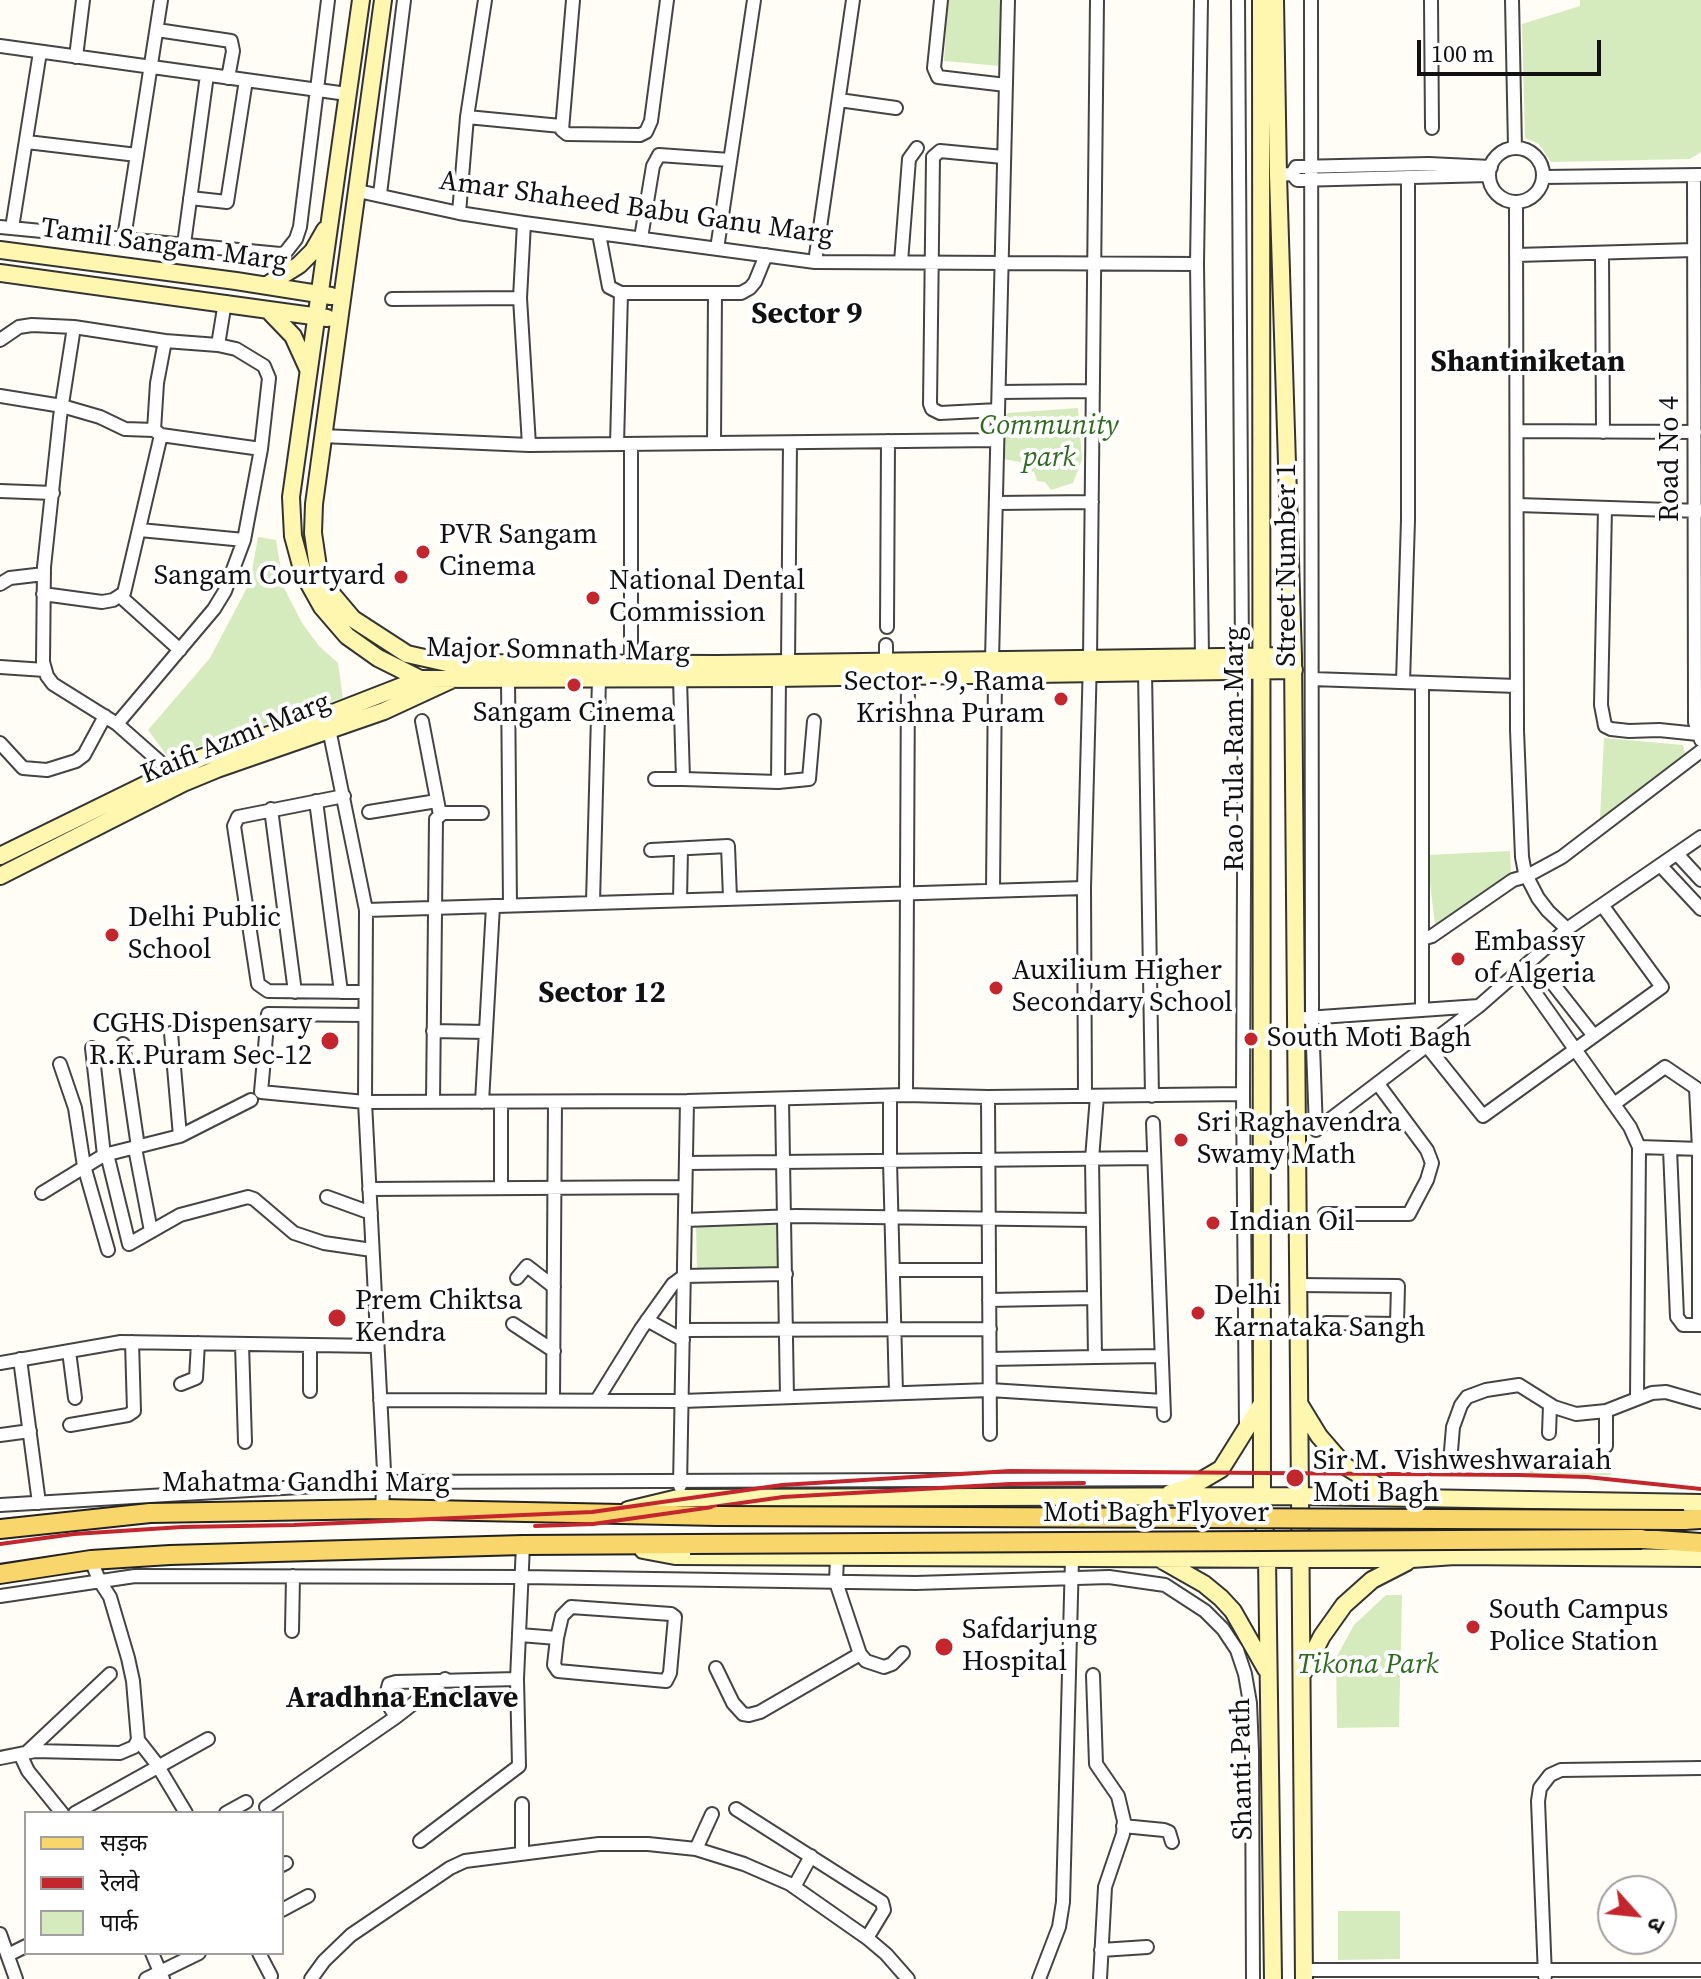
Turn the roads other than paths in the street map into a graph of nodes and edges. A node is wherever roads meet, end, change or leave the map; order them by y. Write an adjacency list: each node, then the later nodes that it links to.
1 (83, 0): 25 (street)
2 (161, 0): 22 (street)
3 (328, 0): 31 (street)
4 (361, 0): 32 (street, Major Somnath Marg)
5 (383, 0): 51 (street, Major Somnath Marg)
6 (404, 0): 52 (street)
7 (485, 0): 35 (street)
8 (573, 0): 36 (street)
9 (667, 0): 36 (street)
10 (754, 0): 43 (street)
11 (853, 0): 33 (street)
12 (941, 0): 30 (street)
13 (1008, 0): 30 (street)
14 (1097, 0): 73 (street)
15 (1201, 0): 74 (street)
16 (1238, 0): 126 (street)
17 (1261, 0): 126 (street, Rao Tula Ram Marg)
18 (1275, 0): 47 (street, Rao Tula Ram Marg)
19 (1311, 0): 46 (street, Street Number 1)
20 (1431, 0): 37 (street)
21 (1512, 0): 40 (street)
22 (157, 30): 26 (street); 28 (street)
23 (0, 46): 24 (street)
24 (40, 52): 25 (street); 38 (street)
25 (76, 57): 26 (street)
26 (151, 67): 27 (street); 41 (street)
27 (207, 75): 28 (street); 53 (street)
28 (228, 78): 29 (street)
29 (246, 80): 31 (street); 53 (street)
30 (1006, 85): 42 (street)
31 (316, 90): 32 (street); 62 (street)
32 (347, 94): 56 (street, Major Somnath Marg)
33 (839, 100): 34 (street); 69 (street)
34 (896, 108)
35 (467, 117): 36 (street); 55 (street)
36 (561, 126)
37 (1432, 128)
38 (27, 142): 41 (street); 58 (street)
39 (917, 148): 70 (street)
40 (1515, 148): 44 (street); 50 (street)
41 (137, 155): 60 (street)
42 (1003, 157): 71 (street); 72 (street)
43 (730, 160): 61 (street); 63 (street)
44 (1490, 171): 45 (street); 49 (street); 54 (street)
45 (1366, 172): 46 (street); 49 (street)
46 (1312, 173): 47 (street); 140 (street, Street Number 1)
47 (1285, 174): 127 (street, Rao Tula Ram Marg)
48 (1698, 175): 50 (street); 65 (street, Road No 4)
49 (1408, 177): 142 (street)
50 (1543, 177): 54 (street)
51 (358, 191): 52 (street, Amar Shaheed Babu Ganu Marg); 80 (street, Major Somnath Marg)
52 (380, 194): 55 (street, Amar Shaheed Babu Ganu Marg)
53 (190, 198): 62 (street)
54 (1516, 202): 68 (street)
55 (459, 213): 57 (street, Amar Shaheed Babu Ganu Marg)
56 (331, 217): 76 (street); 79 (street, Major Somnath Marg)
57 (524, 223): 59 (street, Amar Shaheed Babu Ganu Marg); 81 (street)
58 (6, 228): 60 (street)
59 (599, 234): 61 (street, Amar Shaheed Babu Ganu Marg); 77 (street)
60 (124, 238): 62 (street)
61 (641, 238): 63 (street, Amar Shaheed Babu Ganu Marg)
62 (184, 244)
63 (717, 249): 67 (street, Amar Shaheed Babu Ganu Marg)
64 (0, 250): 76 (street, Tamil Sangam Marg)
65 (1694, 250): 66 (street); 99 (street, Road No 4)
66 (1602, 253): 68 (street); 98 (street)
67 (766, 255): 69 (street, Amar Shaheed Babu Ganu Marg); 78 (street)
68 (1516, 255): 97 (street)
69 (815, 262): 70 (street, Amar Shaheed Babu Ganu Marg)
70 (901, 262): 71 (street, Amar Shaheed Babu Ganu Marg)
71 (932, 262): 72 (street, Amar Shaheed Babu Ganu Marg); 96 (street)
72 (1001, 263): 73 (street, Amar Shaheed Babu Ganu Marg); 93 (street)
73 (1094, 264): 74 (street, Amar Shaheed Babu Ganu Marg); 92 (street)
74 (1197, 264): 124 (street)
75 (0, 273): 83 (street, Tamil Sangam Marg)
76 (267, 285): 79 (street, Tamil Sangam Marg)
77 (621, 293): 78 (street); 106 (street)
78 (715, 293): 104 (street)
79 (320, 295): 80 (street, Tamil Sangam Marg); 85 (street, Major Somnath Marg)
80 (341, 297): 86 (street, Major Somnath Marg)
81 (520, 298): 82 (street); 107 (street)
82 (392, 299)
83 (225, 302): 84 (street, Tamil Sangam Marg); 90 (street)
84 (267, 309): 85 (street, Tamil Sangam Marg); 91 (street)
85 (318, 316): 86 (street, Tamil Sangam Marg); 91 (street, Major Somnath Marg)
86 (338, 319): 101 (street, Major Somnath Marg)
87 (74, 327): 88 (street); 89 (street); 95 (street)
88 (0, 340)
89 (165, 341): 90 (street); 100 (street)
90 (218, 345): 108 (street)
91 (309, 371): 136 (street, Major Somnath Marg)
92 (1093, 391): 93 (street); 111 (street)
93 (999, 392): 96 (street)
94 (0, 396): 95 (street)
95 (62, 406): 100 (street); 110 (street)
96 (998, 410): 102 (street)
97 (1518, 431): 98 (street); 113 (street)
98 (1603, 432): 99 (street)
99 (1695, 432): 115 (street, Road No 4)
100 (158, 433): 108 (street); 116 (street)
101 (322, 436): 107 (street); 133 (street, Major Somnath Marg)
102 (997, 440): 103 (street); 112 (street)
103 (888, 441): 105 (street); 122 (street)
104 (714, 443): 105 (street); 106 (street)
105 (790, 443): 125 (street)
106 (624, 444): 107 (street); 133 (street)
107 (529, 445)
108 (261, 449): 117 (street)
109 (0, 491): 110 (street)
110 (53, 493): 118 (street)
111 (1092, 502): 112 (street); 128 (street)
112 (996, 503): 130 (street)
113 (1518, 505): 114 (street); 144 (street)
114 (1605, 508): 115 (street); 150 (street)
115 (1698, 511): 150 (street, Road No 4)
116 (140, 530): 117 (street); 121 (street)
117 (244, 540): 123 (street)
118 (44, 574): 119 (street); 120 (street)
119 (0, 584)
120 (43, 594): 121 (street); 132 (street)
121 (120, 596): 123 (street)
122 (887, 627)
123 (180, 650): 149 (street)
124 (1202, 657): 126 (street, Major Somnath Marg); 128 (street, Major Somnath Marg)
125 (788, 663): 131 (street, Major Somnath Marg); 133 (street, Major Somnath Marg)
126 (1252, 663): 127 (street, Major Somnath Marg); 134 (street, Major Somnath Marg); 205 (street); 291 (street, Rao Tula Ram Marg)
127 (1294, 663): 194 (street, Rao Tula Ram Marg)
128 (1090, 666): 130 (street, Major Somnath Marg); 134 (street, Major Somnath Marg); 172 (street)
129 (0, 667): 132 (street)
130 (994, 668): 131 (street, Major Somnath Marg); 173 (street)
131 (908, 669): 135 (street, Major Somnath Marg); 174 (street)
132 (45, 670): 145 (street)
133 (631, 671): 138 (street, Major Somnath Marg); 139 (street, Major Somnath Marg)
134 (1145, 672): 208 (street)
135 (779, 678): 139 (street, Major Somnath Marg); 156 (street)
136 (420, 679): 141 (street, Major Somnath Marg); 148 (street)
137 (508, 679): 138 (street, Major Somnath Marg); 141 (street, Major Somnath Marg); 178 (street)
138 (599, 679): 177 (street)
139 (680, 679): 155 (street)
140 (1312, 679): 142 (street); 194 (street, Street Number 1)
141 (452, 680): 148 (street, Kaifi Azmi Marg)
142 (1403, 682): 143 (street)
143 (1422, 683): 144 (street); 185 (street)
144 (1517, 686): 170 (street)
145 (105, 716): 149 (street); 151 (street)
146 (422, 721): 159 (street)
147 (814, 721): 156 (street)
148 (328, 722): 153 (street, Kaifi Azmi Marg); 157 (street)
149 (117, 724): 153 (street)
150 (1700, 737)
151 (0, 743)
152 (1701, 751): 170 (street)
153 (177, 778): 167 (street); 169 (street, Kaifi Azmi Marg)
154 (655, 779): 155 (street)
155 (683, 779): 156 (street)
156 (778, 782)
157 (344, 796): 158 (street); 182 (street)
158 (316, 801): 160 (street); 189 (street)
159 (438, 808): 161 (street); 162 (street); 183 (street)
160 (271, 809): 188 (street); 188 (street)
161 (369, 812)
162 (482, 813)
163 (1701, 837): 166 (street)
164 (681, 849): 165 (street); 175 (street); 176 (street)
165 (651, 850)
166 (1677, 854): 168 (street); 171 (street)
167 (0, 856)
168 (1660, 865): 179 (street); 181 (street)
169 (0, 876)
170 (1527, 876): 184 (street); 185 (street)
171 (1701, 880)
172 (1084, 888): 173 (street); 207 (street)
173 (993, 890): 174 (street)
174 (909, 892): 175 (street); 206 (street)
175 (730, 898): 176 (street)
176 (680, 900): 177 (street)
177 (593, 902): 178 (street)
178 (510, 905): 180 (street)
179 (1602, 905): 184 (street); 198 (street)
180 (493, 906): 183 (street); 196 (street)
181 (1701, 909)
182 (366, 910): 183 (street); 190 (street)
183 (433, 910): 195 (street)
184 (1567, 929): 186 (street)
185 (1422, 939): 192 (street)
186 (1519, 970): 191 (street); 202 (street)
187 (1550, 980): 198 (street)
188 (295, 992): 189 (street)
189 (341, 992): 190 (street)
190 (365, 992): 193 (street)
191 (1479, 1006): 192 (street); 200 (street)
192 (1422, 1010): 194 (street)
193 (365, 1015): 214 (street); 214 (street)
194 (1304, 1018): 204 (street, Street Number 1); 255 (street, Rao Tula Ram Marg)
195 (433, 1031): 196 (street); 215 (street)
196 (486, 1032): 216 (street)
197 (171, 1033): 221 (street)
198 (1594, 1036): 202 (street)
199 (123, 1044): 223 (street)
200 (1427, 1046): 202 (street); 204 (street)
201 (92, 1048): 226 (street)
202 (1575, 1050): 219 (street)
203 (60, 1064): 233 (street)
204 (1378, 1084): 241 (street)
205 (1243, 1094): 208 (street); 297 (street)
206 (906, 1095): 209 (street); 210 (street)
207 (1091, 1096): 208 (street); 210 (street); 228 (street)
208 (1152, 1096)
209 (890, 1097): 212 (street); 230 (street)
210 (988, 1097): 229 (street)
211 (251, 1100): 221 (street)
212 (782, 1100): 213 (street); 231 (street)
213 (687, 1101): 218 (street); 232 (street)
214 (365, 1102): 215 (street); 237 (street)
215 (433, 1102): 216 (street)
216 (482, 1102): 217 (street)
217 (501, 1102): 218 (street); 235 (street)
218 (555, 1102): 236 (street)
219 (1614, 1104): 222 (street); 225 (street)
220 (1153, 1123): 227 (street)
221 (180, 1136): 223 (street)
222 (1639, 1147): 224 (street); 285 (street)
223 (136, 1148): 226 (street); 247 (street)
224 (1670, 1149): 225 (street); 262 (street)
225 (1700, 1149): 262 (street)
226 (106, 1155): 233 (street); 247 (street)
227 (1154, 1158): 228 (street); 274 (street)
228 (1092, 1159): 229 (street); 246 (street)
229 (989, 1160): 230 (street); 244 (street)
230 (890, 1161): 231 (street); 243 (street)
231 (784, 1162): 232 (street); 242 (street)
232 (686, 1163): 234 (street)
233 (84, 1166): 238 (street); 248 (street)
234 (685, 1187): 236 (street); 245 (street)
235 (501, 1188): 236 (street); 237 (street)
236 (554, 1188): 256 (street)
237 (369, 1189): 240 (street)
238 (42, 1193)
239 (327, 1197): 240 (street)
240 (371, 1213): 249 (street)
241 (1325, 1214)
242 (786, 1216): 243 (street); 245 (street); 252 (street)
243 (892, 1217): 244 (street); 250 (street)
244 (989, 1219): 246 (street); 251 (street)
245 (685, 1220): 253 (street)
246 (1093, 1220): 257 (street)
247 (151, 1231): 249 (street)
248 (108, 1250)
249 (372, 1250): 271 (street)
250 (893, 1270): 251 (street); 263 (street)
251 (989, 1270): 258 (street)
252 (786, 1274): 253 (street); 265 (street)
253 (684, 1276): 259 (street); 266 (street)
254 (517, 1278): 256 (street)
255 (1298, 1285): 260 (street); 292 (street, Rao Tula Ram Marg)
256 (554, 1287): 273 (street)
257 (1094, 1298): 258 (street); 275 (street)
258 (989, 1300): 264 (street)
259 (647, 1320): 266 (street); 288 (street)
260 (1326, 1323)
261 (513, 1324): 273 (street)
262 (1700, 1325)
263 (895, 1329): 264 (street); 265 (street); 282 (street)
264 (990, 1329): 277 (street)
265 (787, 1330): 266 (street); 283 (street)
266 (683, 1335): 289 (street)
267 (132, 1342): 268 (street); 272 (street); 295 (street)
268 (198, 1343): 269 (street); 279 (street)
269 (242, 1344): 270 (street); 301 (street)
270 (310, 1345): 271 (street); 281 (street)
271 (377, 1346): 286 (street)
272 (69, 1351): 276 (street); 284 (street)
273 (554, 1351): 287 (street)
274 (1161, 1356): 275 (street); 280 (street)
275 (1095, 1357): 277 (street)
276 (20, 1359): 278 (street); 296 (street)
277 (990, 1359): 280 (street)
278 (0, 1363)
279 (181, 1384)
280 (990, 1390): 282 (street); 299 (street)
281 (310, 1391)
282 (896, 1393): 283 (street)
283 (787, 1397): 289 (street)
284 (75, 1398)
285 (1637, 1398): 290 (street); 294 (street)
286 (380, 1400): 287 (street); 305 (street)
287 (553, 1400): 288 (street)
288 (597, 1400): 289 (street)
289 (682, 1401): 307 (street)
290 (1701, 1402)
291 (1262, 1403): 297 (street); 311 (street, Rao Tula Ram Marg)
292 (1299, 1404): 308 (street, Rao Tula Ram Marg); 309 (street)
293 (1550, 1405): 294 (street); 298 (street); 303 (street)
294 (1606, 1411): 302 (street)
295 (70, 1425)
296 (30, 1431): 300 (street); 313 (street)
297 (1246, 1431): 304 (street)
298 (1549, 1433)
299 (990, 1434)
300 (0, 1435)
301 (245, 1442)
302 (1606, 1446)
303 (1450, 1463)
304 (1206, 1479): 306 (street); 310 (street)
305 (383, 1482): 307 (street); 313 (street); 316 (street)
306 (990, 1489): 307 (street); 310 (street)
307 (679, 1490): 317 (street)
308 (1300, 1496): 309 (street); 311 (street); 329 (street, Rao Tula Ram Marg)
309 (1396, 1497): 312 (street)
310 (1149, 1498): 311 (street); 325 (street)
311 (1262, 1498): 327 (street, Shanti Path)
312 (1456, 1500): 314 (street); 324 (street)
313 (39, 1503): 315 (street)
314 (1701, 1503)
315 (0, 1505)
316 (382, 1509): 317 (main road, Mahatma Gandhi Marg); 319 (main road, Mahatma Gandhi Marg)
317 (614, 1513): 318 (main road, Moti Bagh Flyover, bridge)
318 (1692, 1520)
319 (0, 1529)
320 (1701, 1543): 321 (main road, Moti Bagh Flyover, bridge)
321 (611, 1544): 322 (main road); 323 (street)
322 (523, 1545): 331 (main road); 334 (street)
323 (837, 1556): 326 (street); 337 (street)
324 (1455, 1556): 328 (street); 330 (street)
325 (1148, 1557): 326 (street); 327 (street); 345 (street)
326 (1072, 1558): 335 (street)
327 (1267, 1558): 329 (street); 345 (street, Shanti Path)
328 (1701, 1558)
329 (1300, 1559): 330 (street); 350 (street, Shanti Path)
330 (1412, 1559): 350 (street)
331 (91, 1560): 332 (main road); 336 (street)
332 (0, 1574)
333 (293, 1576): 334 (street); 336 (street); 339 (street)
334 (523, 1577): 337 (street); 340 (street)
335 (1072, 1578): 337 (street); 396 (street); 398 (street)
336 (99, 1580): 338 (street); 353 (street)
337 (836, 1582): 343 (street)
338 (0, 1596)
339 (292, 1631)
340 (520, 1635): 341 (street); 349 (street)
341 (557, 1638): 341 (street)
342 (903, 1653): 343 (street)
343 (860, 1654): 344 (street)
344 (716, 1668)
345 (1267, 1670): 399 (street, Shanti Path)
346 (110, 1674): 354 (street)
347 (1093, 1675): 367 (street)
348 (445, 1679): 349 (street); 351 (street); 351 (street)
349 (517, 1679): 368 (street)
350 (1300, 1679): 386 (street, Shanti Path)
351 (396, 1717): 360 (street)
352 (208, 1739): 356 (street)
353 (138, 1740): 354 (street); 356 (street)
354 (23, 1753): 355 (street); 362 (street)
355 (0, 1758)
356 (159, 1768): 363 (street); 364 (street)
357 (1701, 1768): 389 (street)
358 (246, 1802): 365 (street)
359 (522, 1804): 371 (street)
360 (266, 1807)
361 (736, 1809): 372 (street)
362 (60, 1811)
363 (79, 1811)
364 (185, 1811)
365 (230, 1811)
366 (712, 1814): 370 (street)
367 (1123, 1826): 369 (street); 380 (street)
368 (420, 1841)
369 (1172, 1842)
370 (696, 1849): 371 (street); 373 (street)
371 (522, 1852): 394 (street)
372 (811, 1856): 373 (street); 377 (street)
373 (794, 1887): 377 (street)
374 (308, 1896): 375 (street)
375 (284, 1909)
376 (0, 1934): 381 (street)
377 (867, 1938): 395 (street)
378 (24, 1947): 381 (street)
379 (1147, 1947): 380 (street)
380 (1101, 1950): 397 (street)
381 (8, 1955): 392 (street)
382 (153, 1955): 388 (street)
383 (196, 1955): 388 (street)
384 (260, 1955): 391 (street)
385 (1701, 1970): 390 (street)
386 (1304, 1974): 387 (street)
387 (1323, 1974): 389 (street)
388 (162, 1975): 393 (street)
389 (1545, 1975): 390 (street)
390 (1623, 1975)
391 (271, 1976)
392 (16, 1979)
393 (146, 1979)
394 (311, 1979)
395 (908, 1979)
396 (1039, 1979)
397 (1100, 1979)
398 (1253, 1979)
399 (1273, 1979)

